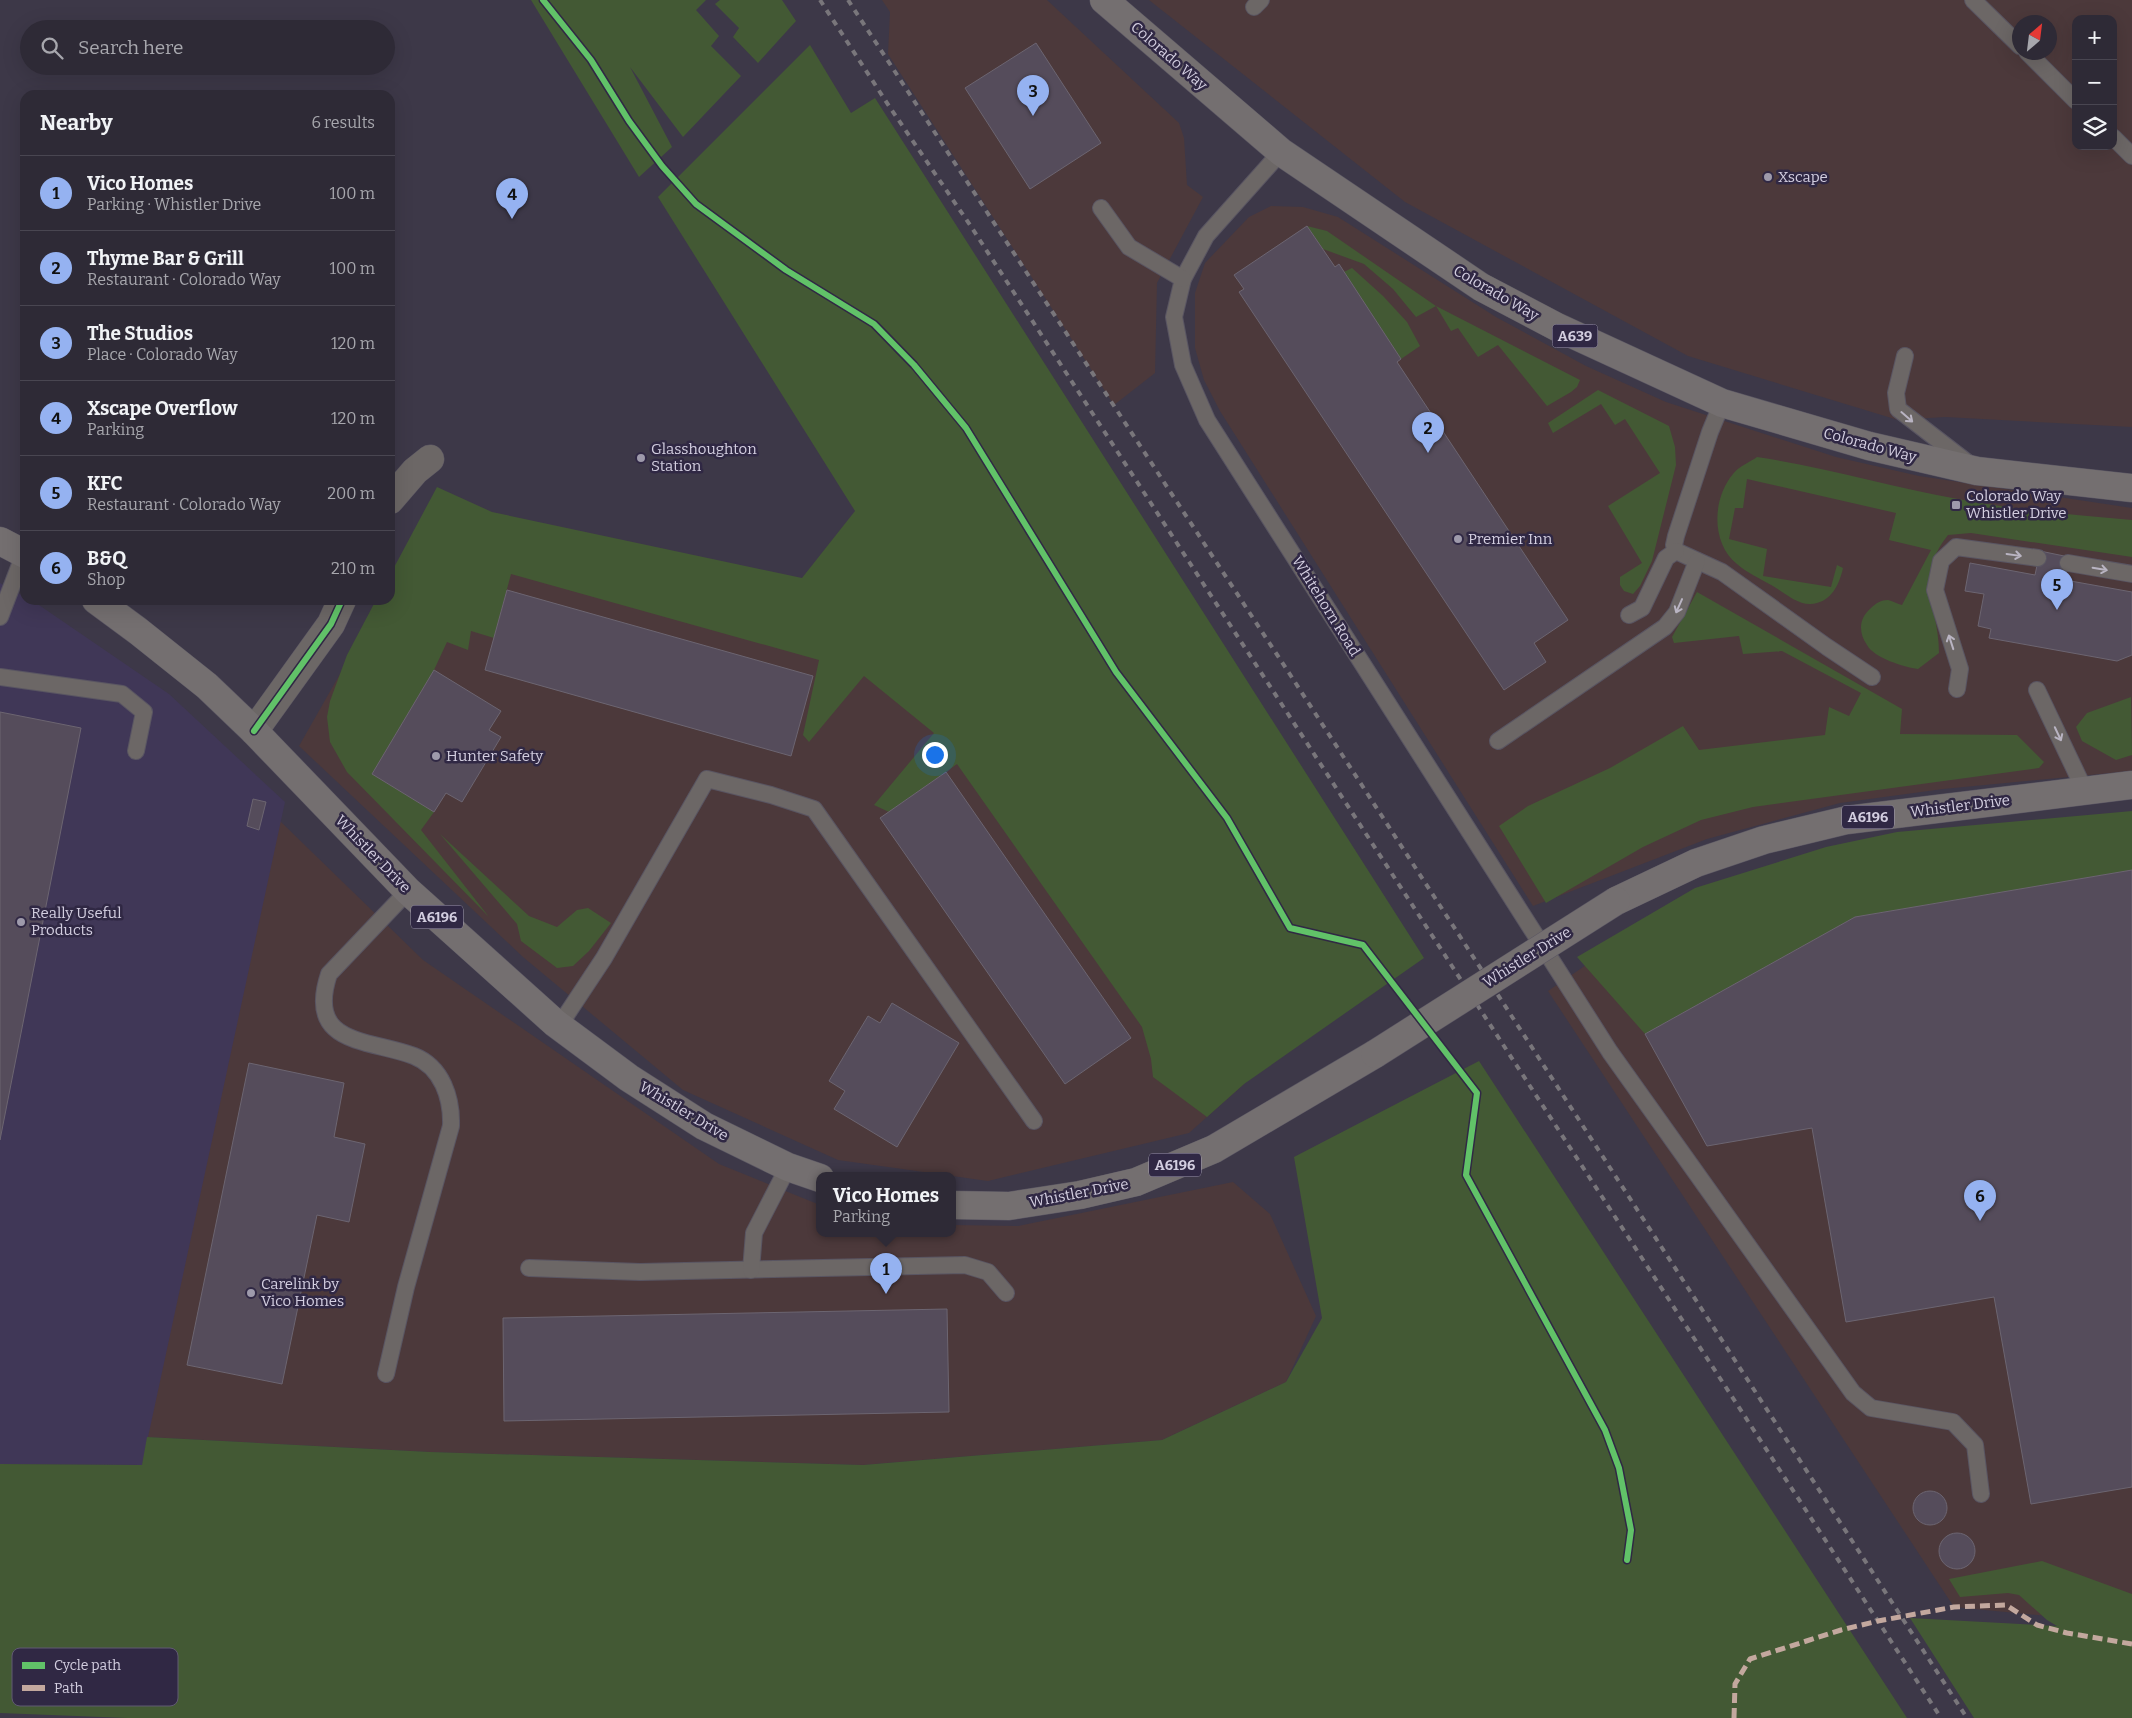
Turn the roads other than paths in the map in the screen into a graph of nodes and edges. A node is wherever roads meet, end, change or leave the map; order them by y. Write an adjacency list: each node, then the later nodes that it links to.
1 (1104, 0): 7 (main road, Colorado Way / A639)
2 (1973, 0): 3 (lane)
3 (2012, 38)
4 (2034, 60): 5 (lane)
5 (2072, 97)
6 (2117, 141): 8 (lane)
7 (1280, 152): 10 (lane, Whitehorn Road); 12 (main road, Colorado Way / A639)
8 (2132, 156)
9 (1101, 208): 10 (lane)
10 (1183, 279): 48 (lane, Whitehorn Road)
11 (1905, 356): 14 (lane, one-way to 14)
12 (1722, 403): 14 (main road, Colorado Way / A639); 19 (lane)
13 (430, 459): 16 (street)
14 (1977, 471): 15 (main road, Colorado Way / A639)
15 (2132, 488)
16 (395, 494)
17 (0, 541): 18 (main road)
18 (20, 551)
19 (1676, 551): 21 (lane); 27 (lane)
20 (2038, 558): 31 (lane, one-way to 20)
21 (1697, 561): 30 (lane); 34 (lane, one-way to 34)
22 (2068, 563): 24 (lane, one-way to 24)
23 (20, 567): 28 (lane)
24 (2132, 574)
25 (103, 605): 33 (main road, Whistler Drive / A6196)
26 (340, 605): 33 (street)
27 (1630, 615)
28 (0, 617)
29 (0, 677): 35 (lane)
30 (1872, 677)
31 (1957, 689)
32 (2037, 690): 37 (lane, one-way to 37)
33 (254, 731): 38 (main road, Whistler Drive / A6196)
34 (1498, 741)
35 (136, 750)
36 (2132, 785): 37 (main road, Whistler Drive / A6196)
37 (2085, 790): 43 (main road, Whistler Drive / A6196, bridge)
38 (408, 891): 39 (main road, Whistler Drive / A6196); 47 (lane)
39 (559, 1026): 40 (lane); 41 (main road, Whistler Drive / A6196)
40 (1034, 1121)
41 (788, 1167): 42 (main road, Whistler Drive / A6196); 45 (lane)
42 (816, 1177)
43 (956, 1205)
44 (529, 1268): 45 (lane)
45 (751, 1270): 46 (lane)
46 (1006, 1293)
47 (386, 1374)
48 (1981, 1494)

